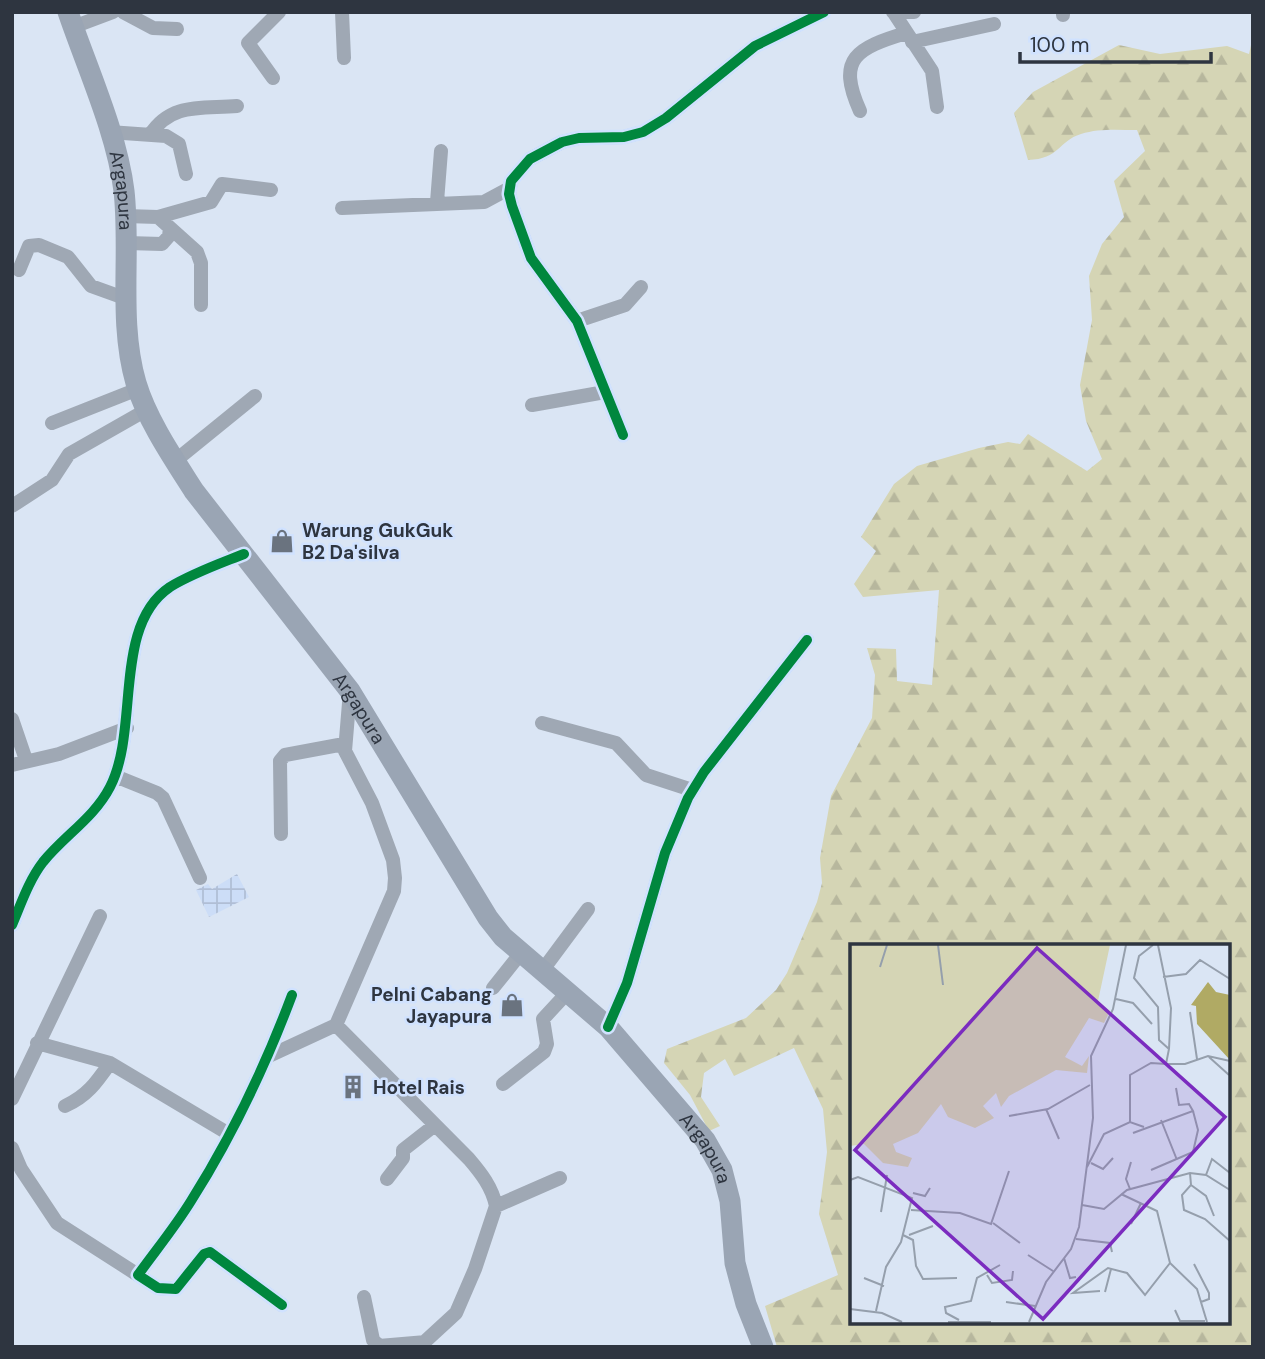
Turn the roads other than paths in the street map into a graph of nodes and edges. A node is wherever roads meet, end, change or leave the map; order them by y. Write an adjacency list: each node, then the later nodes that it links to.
1 (113, 12): 8 (street)
2 (123, 12): 10 (street)
3 (278, 12): 13 (street)
4 (342, 12): 12 (street)
5 (824, 12): 21 (street)
6 (914, 12): 7 (street)
7 (893, 13): 11 (street)
8 (70, 20): 17 (highway, Argapura)
9 (994, 24): 11 (street)
10 (177, 29)
11 (909, 37): 15 (street); 16 (street)
12 (344, 58)
13 (274, 78)
14 (237, 106): 18 (street)
15 (937, 107)
16 (860, 111)
17 (108, 131): 18 (street); 25 (highway, Argapura)
18 (150, 135): 20 (street)
19 (441, 151): 23 (street)
20 (186, 174)
21 (510, 188): 23 (street); 33 (street)
22 (271, 190): 26 (street)
23 (437, 202): 24 (street)
24 (342, 208)
25 (125, 216): 26 (street); 28 (highway, Argapura)
26 (158, 217): 27 (street)
27 (170, 228): 28 (street); 32 (street)
28 (127, 243): 31 (highway, Argapura)
29 (19, 270): 31 (street)
30 (641, 287): 33 (street)
31 (127, 299): 34 (highway, Argapura)
32 (201, 305)
33 (577, 321): 35 (street)
34 (138, 389): 38 (highway, Argapura); 39 (street)
35 (605, 392): 37 (street); 40 (street)
36 (255, 396): 41 (street)
37 (532, 405)
38 (148, 409): 41 (highway, Argapura); 42 (street)
39 (52, 423)
40 (623, 435)
41 (175, 461): 43 (highway, Argapura)
42 (12, 506)
43 (244, 554): 45 (highway, Argapura); 48 (street)
44 (807, 640): 52 (street)
45 (350, 691): 49 (street); 58 (highway, Argapura)
46 (12, 719): 50 (street)
47 (542, 723): 52 (street)
48 (127, 727): 50 (street); 51 (street)
49 (344, 744): 53 (street); 63 (street)
50 (19, 762)
51 (115, 776): 54 (street); 57 (street)
52 (692, 790): 64 (street)
53 (281, 834)
54 (200, 878)
55 (588, 909): 59 (street)
56 (100, 916): 65 (street)
57 (12, 925)
58 (521, 953): 59 (highway, Argapura); 60 (street)
59 (542, 971): 61 (highway, Argapura)
60 (493, 988)
61 (567, 993): 64 (highway, Argapura); 68 (street)
62 (292, 995): 66 (street)
63 (336, 1025): 66 (street); 71 (street)
64 (608, 1027): 81 (highway, Argapura)
65 (37, 1042): 67 (street); 69 (street)
66 (269, 1056): 72 (street)
67 (110, 1063): 70 (street); 72 (street)
68 (503, 1084)
69 (12, 1099)
70 (65, 1106)
71 (435, 1125): 75 (street); 76 (street)
72 (229, 1134): 77 (street)
73 (12, 1148): 77 (street)
74 (560, 1178): 76 (street)
75 (387, 1180)
76 (496, 1206): 80 (street)
77 (138, 1275): 79 (street)
78 (365, 1297): 80 (street)
79 (282, 1305)
80 (423, 1344)
81 (763, 1347)

